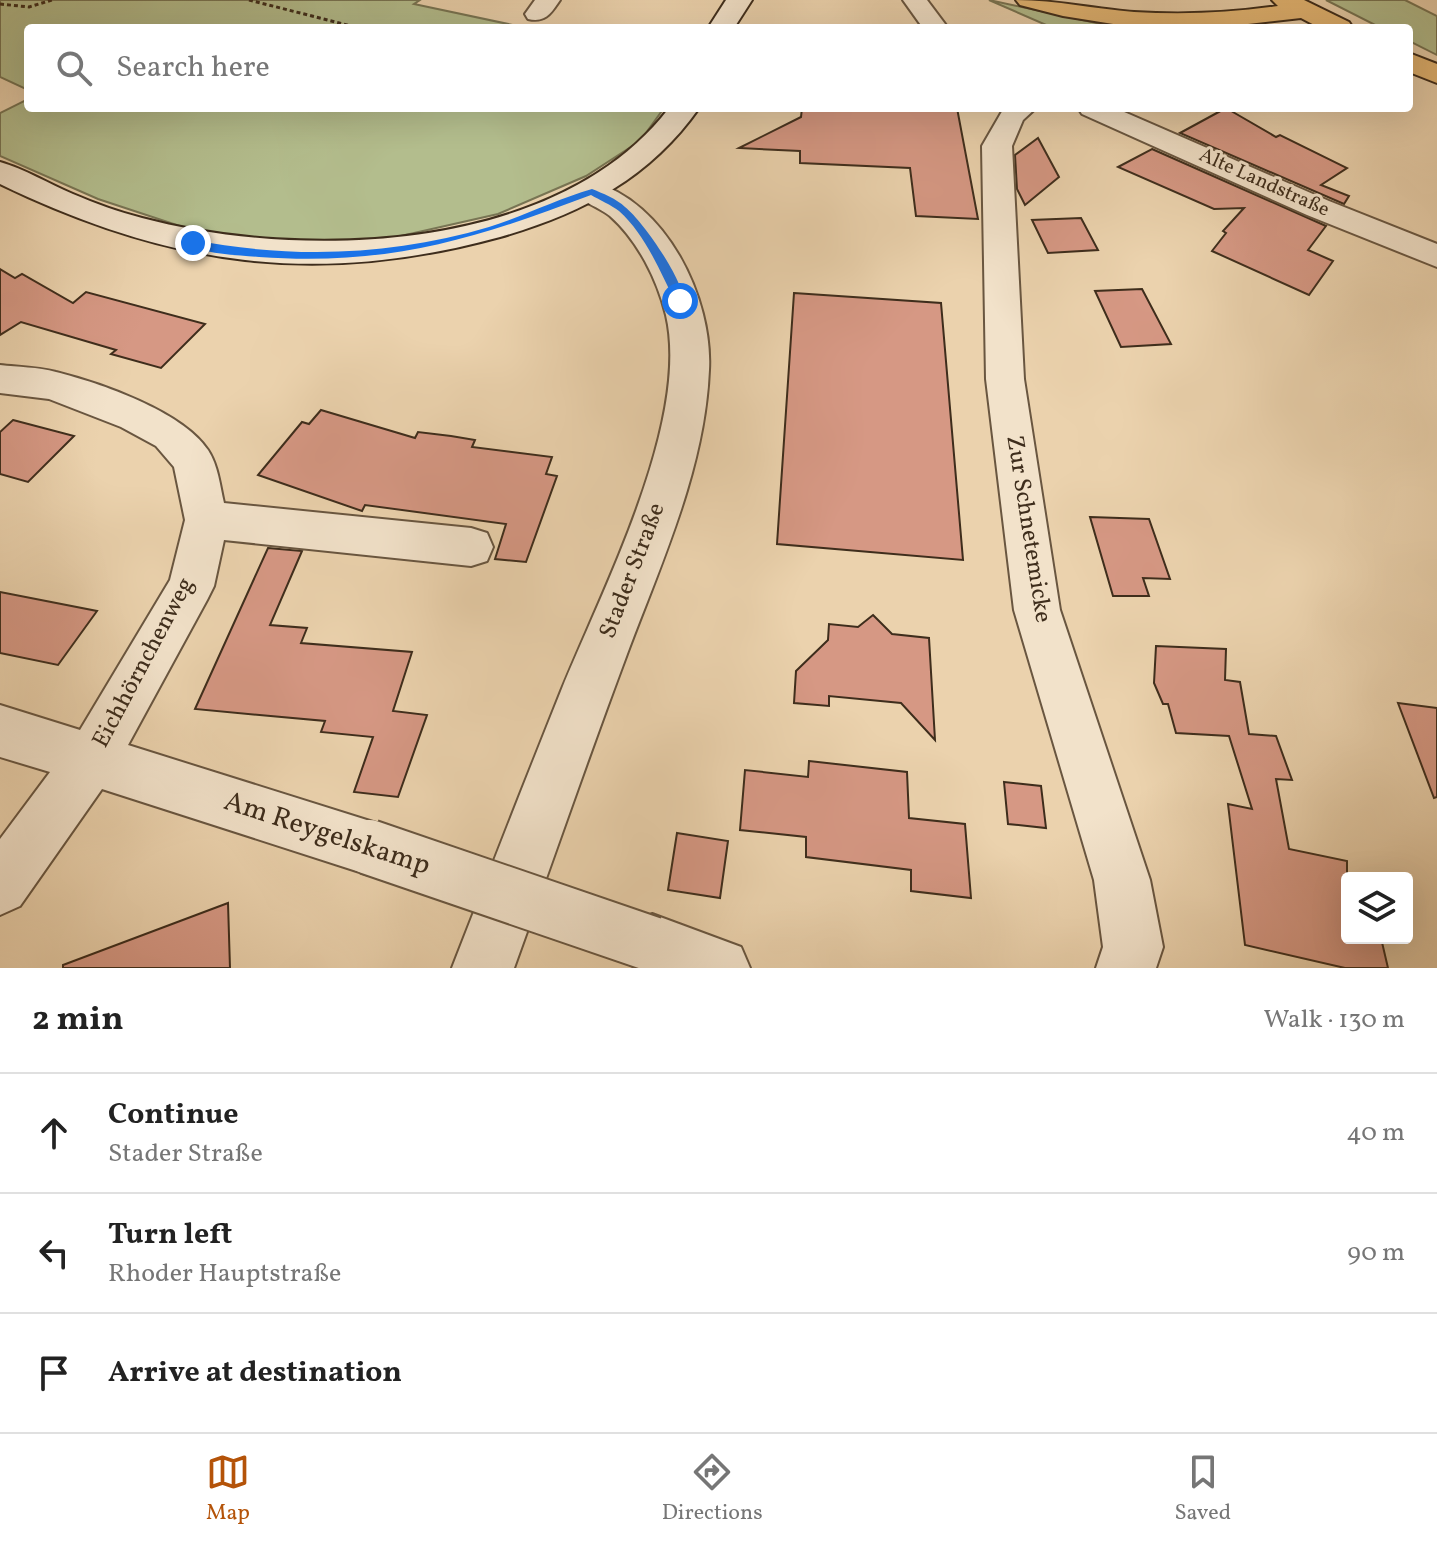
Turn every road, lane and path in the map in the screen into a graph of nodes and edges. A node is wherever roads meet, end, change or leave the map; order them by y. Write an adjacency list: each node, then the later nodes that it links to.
1 (52, 0): 7 (path)
2 (249, 0): 11 (path)
3 (739, 0): 12 (main road)
4 (915, 0): 13 (street)
5 (1029, 0): 10 (main road)
6 (1252, 0): 8 (main road)
7 (0, 4)
8 (1204, 5): 10 (main road)
9 (1294, 5): 10 (main road); 14 (main road)
10 (1127, 20)
11 (343, 24)
12 (724, 24)
13 (932, 24)
14 (1332, 24)
15 (1413, 63): 16 (main road)
16 (1437, 75)
17 (681, 112): 21 (main road)
18 (1016, 112): 29 (street, Zur Schnetemicke)
19 (1101, 112): 22 (street, Alte Landstraße)
20 (0, 172): 21 (main road)
21 (592, 192): 30 (main road, Stader Straße)
22 (1437, 256)
23 (0, 379): 24 (street, Eichhörnchenweg)
24 (207, 520): 25 (street); 27 (street, Eichhörnchenweg)
25 (471, 547)
26 (0, 731): 27 (street, Am Reygelskamp)
27 (92, 759): 28 (street, Eichhörnchenweg); 31 (street, Am Reygelskamp, bridge)
28 (0, 886)
29 (1140, 961)
30 (483, 968)
31 (720, 968)

